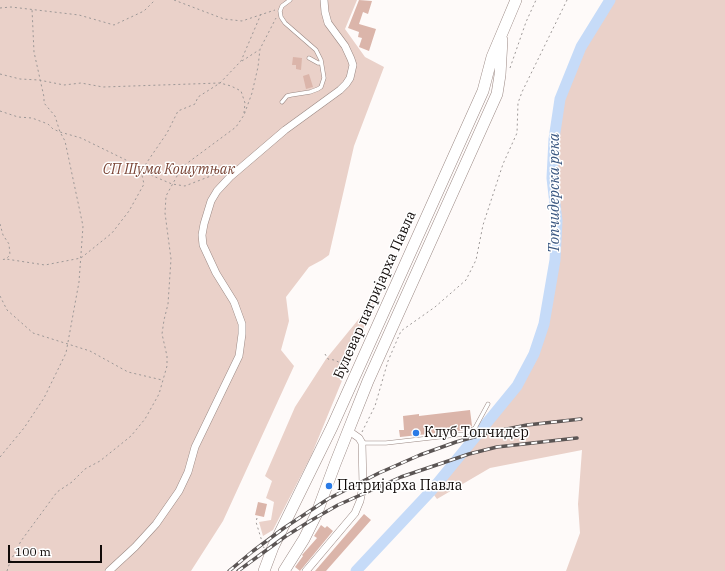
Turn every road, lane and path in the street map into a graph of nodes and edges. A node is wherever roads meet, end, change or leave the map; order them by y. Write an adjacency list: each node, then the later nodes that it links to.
1 (155, 0): 10 (path)
2 (174, 0): 11 (path)
3 (290, 0): 9 (lane)
4 (324, 0): 26 (street)
5 (516, 0): 12 (main road, Булевар патријарха Павла)
6 (536, 0): 17 (path)
7 (567, 0): 41 (path)
8 (0, 8): 10 (path)
9 (281, 8): 11 (path); 13 (path); 16 (lane)
10 (32, 9): 19 (path)
11 (261, 14): 15 (path)
12 (504, 28): 40 (main road, Булевар патријарха Павла); 47 (main road, Булевар патријарха Павла)
13 (260, 49): 15 (path); 23 (path)
14 (309, 58): 16 (lane)
15 (241, 61): 20 (path)
16 (321, 64): 21 (lane)
17 (508, 73)
18 (0, 74): 19 (path)
19 (39, 80): 20 (path); 24 (path)
20 (220, 83): 23 (path); 25 (path)
21 (282, 102)
22 (0, 111): 24 (path)
23 (244, 115): 27 (path)
24 (60, 132): 25 (path); 29 (path)
25 (141, 171): 27 (path); 29 (path)
26 (230, 177): 27 (path); 46 (street)
27 (172, 184): 38 (path)
28 (0, 224): 30 (path)
29 (81, 258): 30 (path); 35 (path)
30 (6, 259): 31 (path)
31 (0, 260)
32 (375, 289): 33 (path)
33 (381, 293)
34 (0, 296): 35 (path)
35 (67, 344): 38 (path); 42 (path)
36 (325, 354): 37 (path)
37 (354, 369)
38 (163, 380): 45 (path)
39 (488, 404): 41 (lane)
40 (349, 431): 41 (street); 48 (main road, Булевар патријарха Павла)
41 (360, 440): 49 (street)
42 (0, 457)
43 (257, 518): 44 (path)
44 (266, 554)
45 (8, 571)
46 (109, 571)
47 (264, 571)
48 (284, 571)
49 (306, 571)

